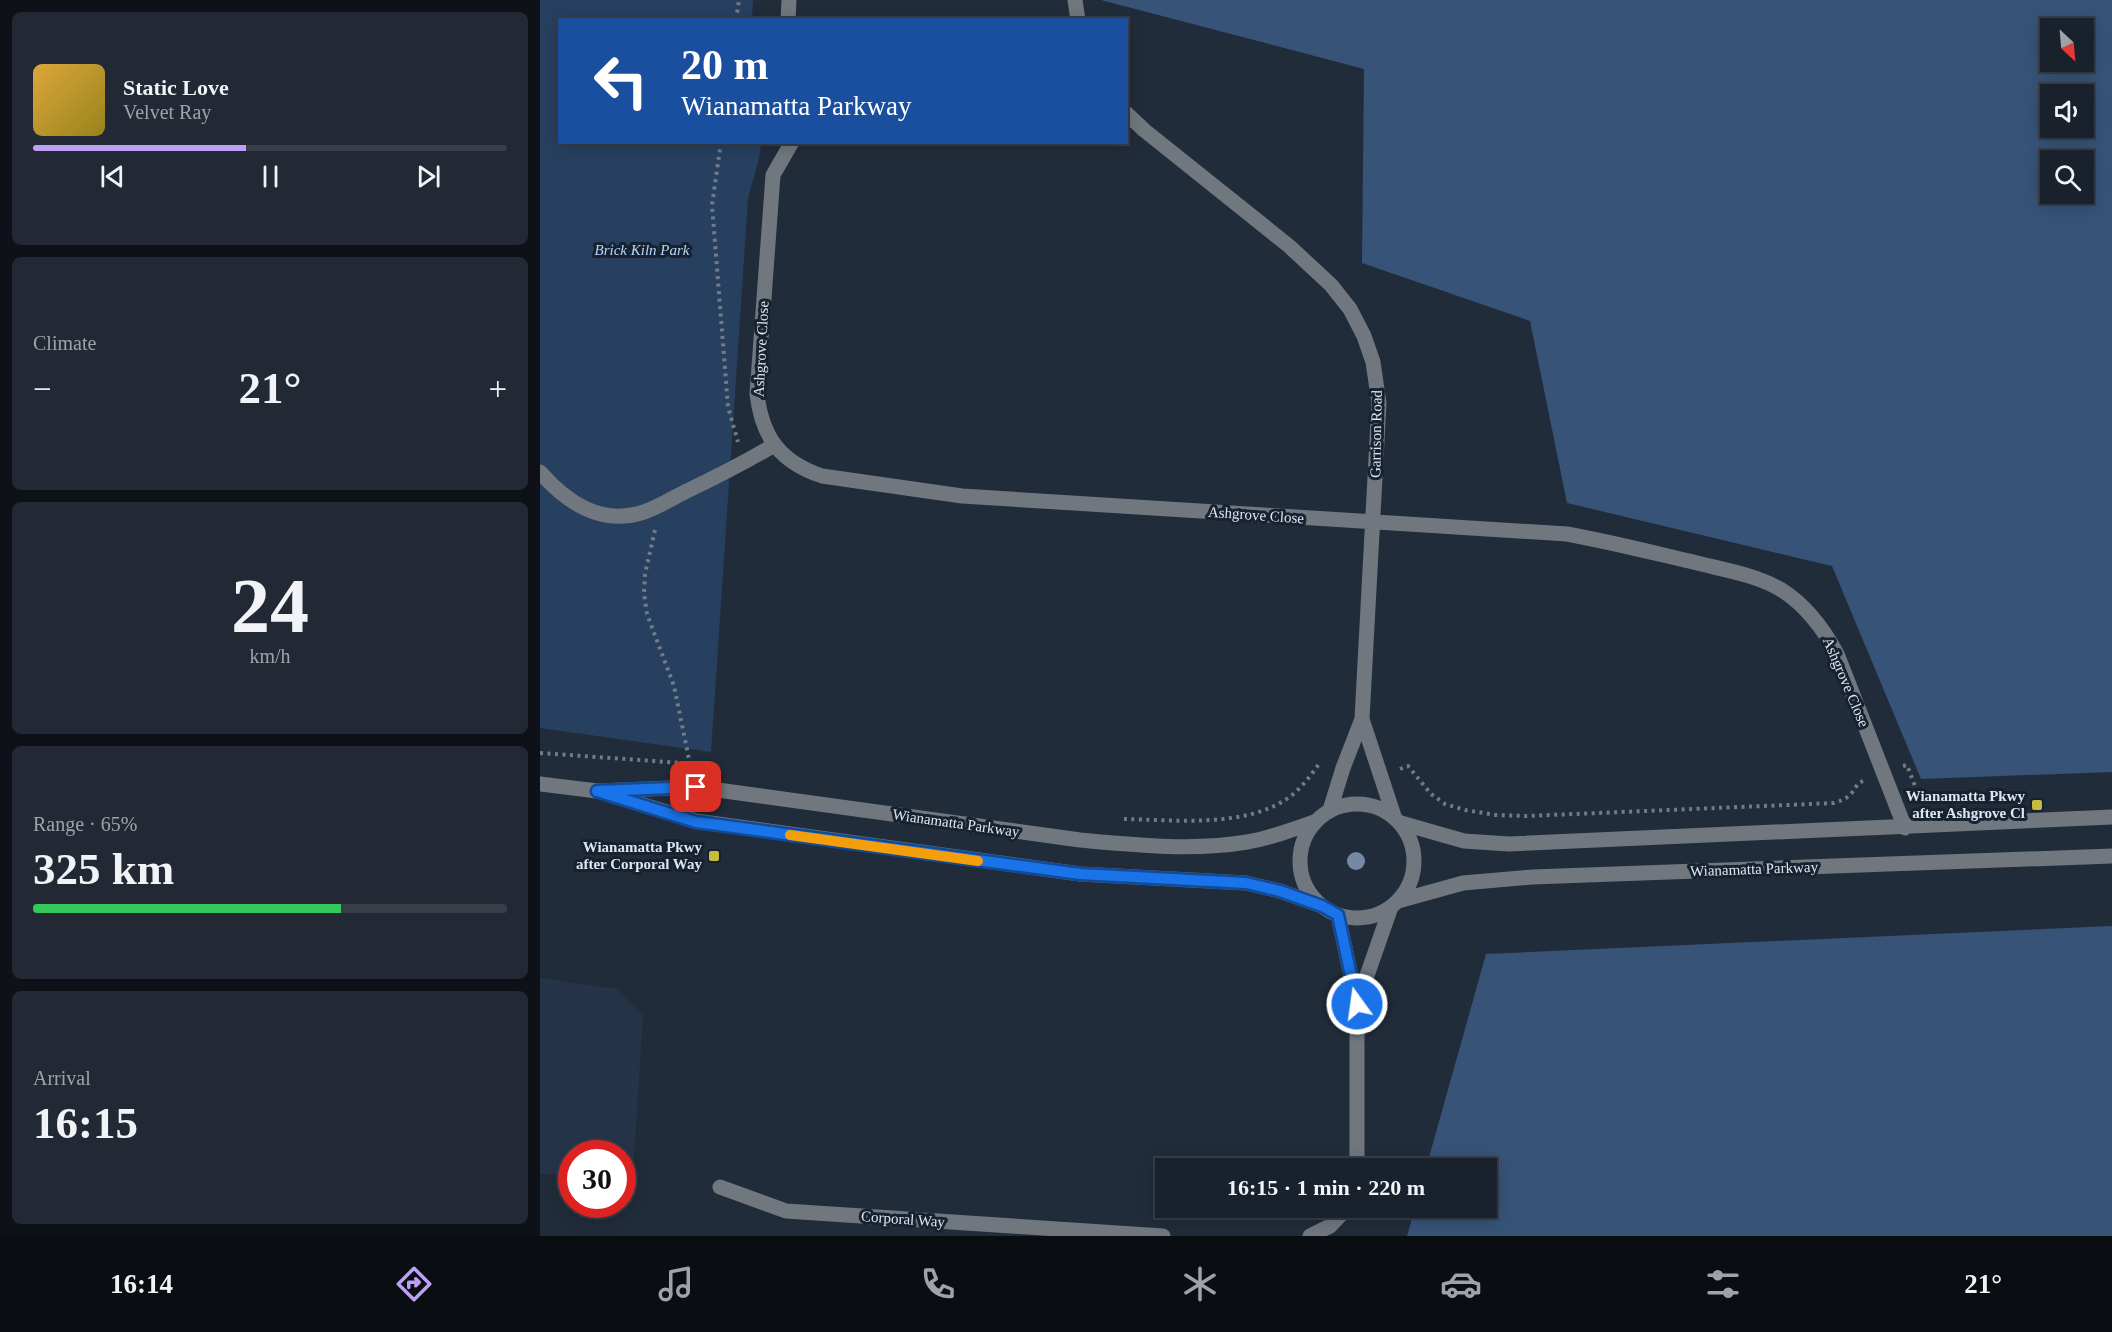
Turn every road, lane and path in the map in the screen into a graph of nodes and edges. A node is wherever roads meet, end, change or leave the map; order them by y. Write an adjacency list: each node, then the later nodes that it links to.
1 (739, 0): 4 (path)
2 (789, 0): 5 (street)
3 (1075, 0): 6 (street)
4 (736, 18)
5 (788, 18)
6 (1078, 18)
7 (1128, 115): 14 (street, Garrison Road)
8 (721, 144): 11 (path)
9 (791, 144): 10 (street, Ashgrove Close)
10 (774, 445): 11 (street); 14 (street, Ashgrove Close)
11 (748, 461): 13 (street)
12 (540, 472): 13 (street)
13 (661, 503): 17 (path)
14 (1374, 522): 15 (street, Garrison Road); 31 (street, Ashgrove Close)
15 (1362, 719): 26 (street, Garrison Road); 29 (street, Garrison Road)
16 (540, 753): 17 (path)
17 (690, 764): 18 (path)
18 (702, 765)
19 (1326, 765): 28 (path)
20 (1902, 766): 25 (path)
21 (1392, 771): 22 (path)
22 (1865, 780)
23 (540, 784): 24 (street, Wianamatta Parkway)
24 (597, 791): 30 (street, Wianamatta Parkway); 34 (street, Wianamatta Parkway)
25 (1947, 800)
26 (1330, 810): 29 (street); 30 (street)
27 (2112, 817): 31 (street)
28 (1114, 818)
29 (1398, 820): 31 (street); 33 (street)
30 (1314, 822): 34 (street)
31 (1905, 828)
32 (2112, 856): 33 (street, Wianamatta Parkway)
33 (1394, 904): 35 (street); 36 (street)
34 (1322, 906): 35 (street)
35 (1338, 915): 36 (street)
36 (1357, 1004): 37 (street)
37 (1357, 1158)
38 (720, 1187): 40 (street, Corporal Way)
39 (1338, 1218): 41 (street)
40 (1162, 1236)
41 (1310, 1236)

